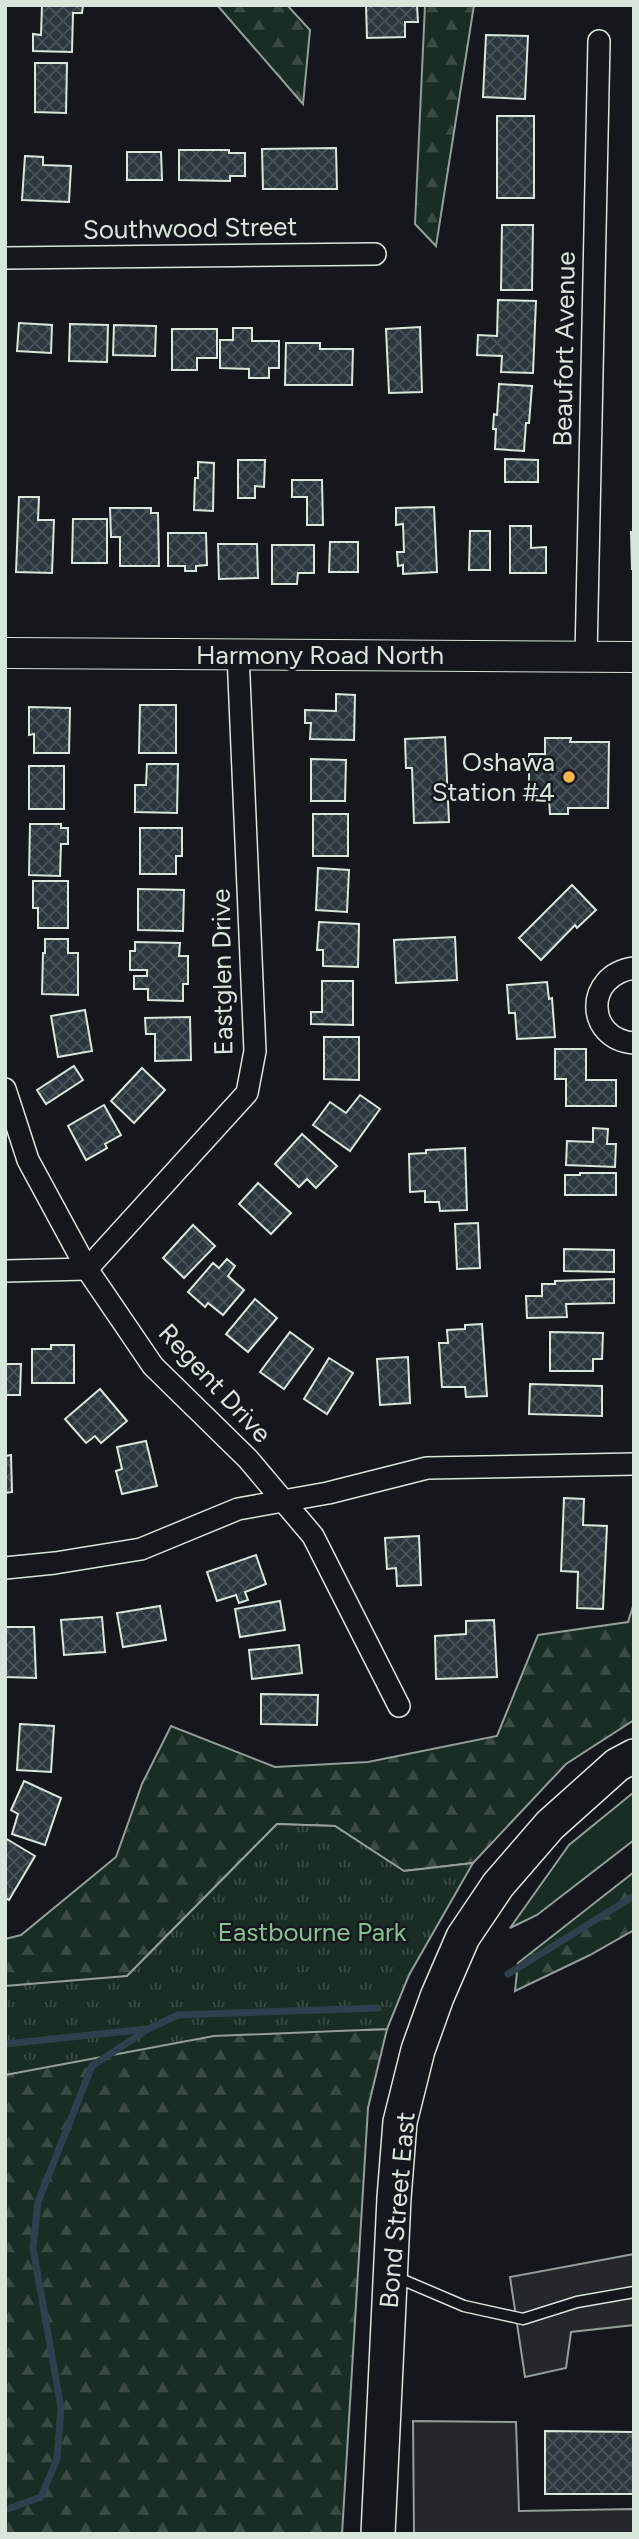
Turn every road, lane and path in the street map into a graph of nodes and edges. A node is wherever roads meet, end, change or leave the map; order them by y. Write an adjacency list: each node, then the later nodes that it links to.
1 (599, 41): 6 (street, Beaufort Avenue)
2 (375, 254): 3 (street, Southwood Street)
3 (5, 258)
4 (5, 653): 5 (main road, Harmony Road North)
5 (238, 654): 6 (main road, Harmony Road North); 11 (street, Eastglen Drive)
6 (586, 657): 7 (main road, Harmony Road North)
7 (634, 657)
8 (634, 968): 9 (street)
9 (634, 1042)
10 (5, 1089): 11 (street, Regent Drive)
11 (87, 1269): 12 (street); 14 (street, Regent Drive)
12 (5, 1271)
13 (634, 1464): 14 (street)
14 (284, 1501): 15 (street); 16 (street, Regent Drive)
15 (5, 1568)
16 (400, 1706)
17 (634, 1756): 18 (main road, Bond Street East)
18 (390, 2274): 19 (lane); 20 (main road, Bond Street East)
19 (634, 2292)
20 (378, 2534)

